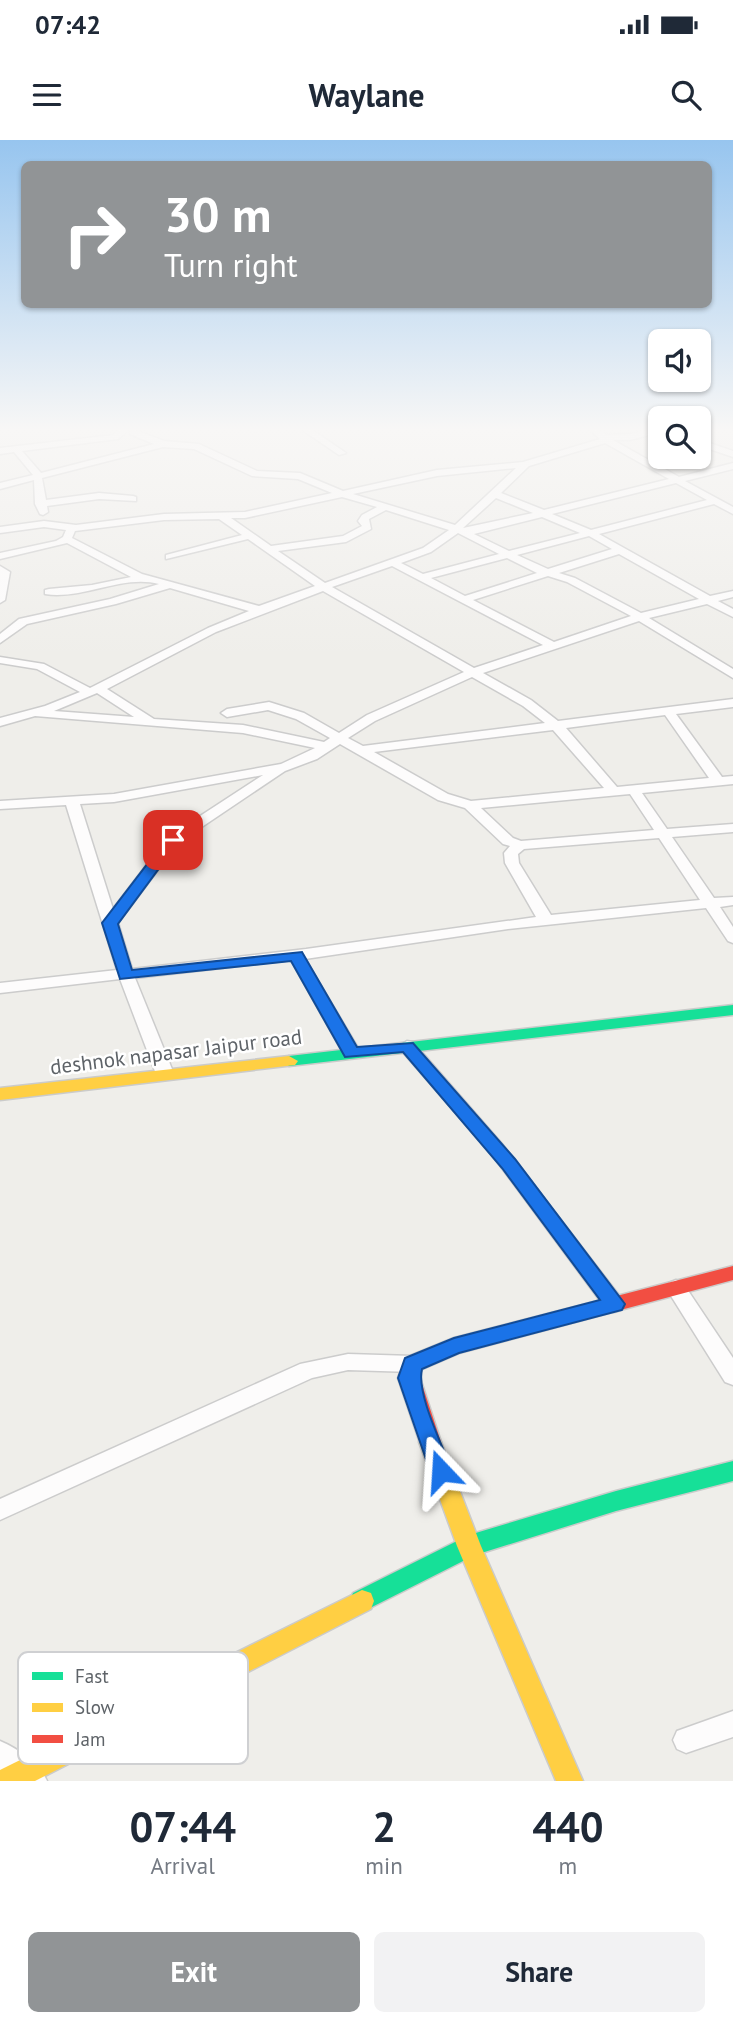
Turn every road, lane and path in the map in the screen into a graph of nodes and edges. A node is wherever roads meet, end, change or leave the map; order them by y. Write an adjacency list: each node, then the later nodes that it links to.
1 (40, 504): 2 (street); 12 (street)
2 (43, 504)
3 (300, 504): 11 (street)
4 (378, 504): 9 (street)
5 (484, 504): 14 (street)
6 (522, 504): 10 (street)
7 (583, 504): 10 (street)
8 (704, 504): 16 (street)
9 (387, 506): 14 (street); 18 (street)
10 (548, 513): 14 (street); 16 (street)
11 (223, 517): 15 (street); 17 (street)
12 (51, 524): 13 (street); 15 (street)
13 (0, 530)
14 (461, 531): 20 (street); 23 (street)
15 (69, 534): 21 (street); 26 (street)
16 (592, 534): 19 (street); 20 (street)
17 (249, 536): 18 (street); 22 (street)
18 (268, 549): 29 (street)
19 (620, 550): 25 (street); 33 (street)
20 (509, 555): 25 (street); 27 (street)
21 (0, 556)
22 (170, 558)
23 (394, 563): 27 (street); 29 (street)
24 (0, 569): 34 (street)
25 (548, 573): 32 (street); 37 (street)
26 (139, 577): 28 (street); 30 (street)
27 (422, 577): 32 (street)
28 (171, 584): 35 (street); 38 (street)
29 (321, 586): 35 (street); 41 (street)
30 (49, 592)
31 (733, 594): 33 (street)
32 (465, 599): 39 (street)
33 (709, 599): 36 (street); 37 (street)
34 (0, 600)
35 (259, 610): 43 (street)
36 (733, 614)
37 (640, 617): 39 (street); 42 (street)
38 (0, 640)
39 (554, 646): 41 (street)
40 (0, 660): 43 (street)
41 (473, 672): 50 (street); 51 (street)
42 (733, 674)
43 (93, 690): 47 (street); 49 (street)
44 (733, 703): 45 (street)
45 (668, 711): 50 (street); 55 (street)
46 (227, 713): 51 (street)
47 (34, 714): 48 (street); 49 (street)
48 (0, 722)
49 (152, 722): 51 (street)
50 (555, 725): 52 (street); 57 (street)
51 (334, 743): 52 (street); 53 (street)
52 (363, 750): 60 (street)
53 (284, 767): 58 (street); 67 (street)
54 (733, 780): 55 (street)
55 (718, 781): 56 (street)
56 (633, 789): 57 (street); 62 (street)
57 (613, 792): 60 (street)
58 (72, 801): 59 (street); 67 (street)
59 (0, 805)
60 (470, 805): 63 (street)
61 (733, 828): 62 (street)
62 (664, 835): 63 (street); 65 (street)
63 (520, 845): 66 (street)
64 (733, 901): 65 (street)
65 (710, 904): 66 (street); 68 (street)
66 (546, 920): 69 (street)
67 (110, 923): 70 (street)
68 (733, 938)
69 (296, 956): 70 (street); 74 (street)
70 (126, 975): 71 (street); 75 (street)
71 (0, 988)
72 (733, 1010): 73 (street, deshnok napasar Jaipur road)
73 (407, 1046): 74 (street, deshnok napasar Jaipur road); 79 (street)
74 (352, 1053): 75 (street, deshnok napasar Jaipur road)
75 (164, 1074): 76 (street, deshnok napasar Jaipur road)
76 (0, 1094)
77 (733, 1273): 78 (street)
78 (676, 1288): 79 (street); 81 (street)
79 (614, 1304): 80 (street)
80 (413, 1364): 83 (street); 84 (street)
81 (733, 1376)
82 (733, 1471): 84 (street)
83 (0, 1510)
84 (469, 1546): 85 (street); 91 (street)
85 (248, 1661)
86 (733, 1724): 87 (street)
87 (686, 1740)
88 (0, 1754): 90 (street)
89 (49, 1764): 90 (street)
90 (22, 1778)
91 (570, 1781)

